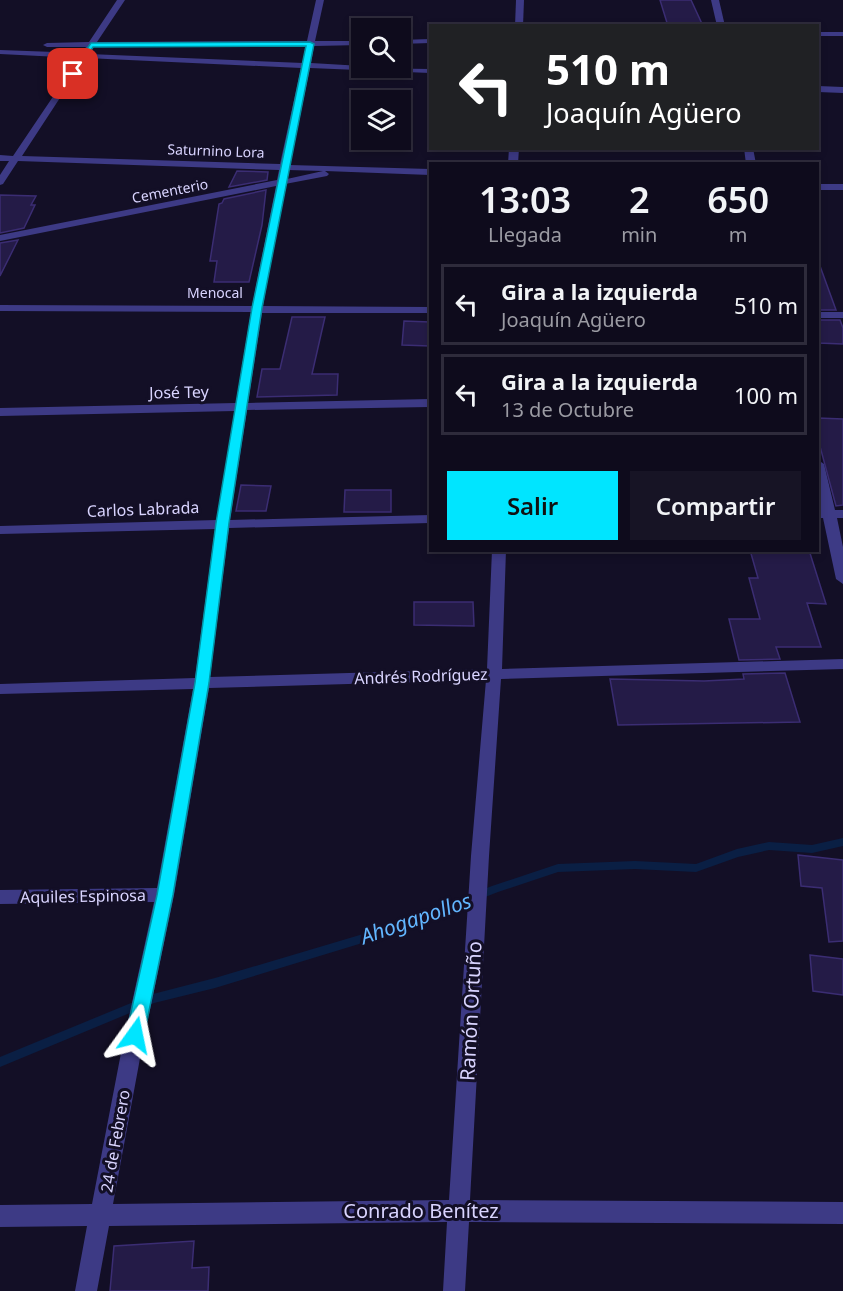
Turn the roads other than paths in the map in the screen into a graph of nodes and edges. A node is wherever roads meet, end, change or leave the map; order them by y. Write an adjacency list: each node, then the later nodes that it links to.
1 (121, 0): 13 (street)
2 (320, 0): 12 (street, 24 de Febrero)
3 (520, 0): 5 (street)
4 (715, 0): 6 (street)
5 (519, 24)
6 (721, 24)
7 (843, 33): 8 (street)
8 (819, 34)
9 (429, 41): 10 (street)
10 (411, 42)
11 (351, 43): 12 (street)
12 (310, 44): 13 (street); 17 (street, 24 de Febrero)
13 (91, 45): 14 (street); 16 (street)
14 (0, 46)
15 (0, 52): 16 (street)
16 (85, 57): 17 (street); 22 (street)
17 (306, 66): 18 (street); 23 (street, 24 de Febrero)
18 (429, 71)
19 (819, 88): 20 (street)
20 (843, 90)
21 (0, 158): 22 (street, Saturnino Lora)
22 (17, 159): 23 (street, Saturnino Lora); 26 (street)
23 (284, 166): 24 (street, Saturnino Lora); 27 (street, 24 de Febrero)
24 (345, 169): 25 (street, Saturnino Lora); 27 (street, Cementerio)
25 (429, 172)
26 (0, 182)
27 (280, 183): 30 (street, Cementerio); 32 (street, 24 de Febrero)
28 (819, 187): 29 (street)
29 (843, 187)
30 (0, 238)
31 (0, 308): 32 (street, Menocal)
32 (257, 308): 33 (street, Menocal); 37 (street, 24 de Febrero)
33 (429, 310)
34 (819, 315): 35 (street)
35 (843, 315)
36 (429, 403): 37 (street, José Tey)
37 (241, 407): 38 (street, José Tey); 42 (street, 24 de Febrero)
38 (0, 412)
39 (819, 468): 40 (street)
40 (830, 514): 45 (street)
41 (429, 519): 42 (street, Carlos Labrada)
42 (223, 523): 43 (street, Carlos Labrada); 48 (street, 24 de Febrero)
43 (0, 530)
44 (499, 552): 47 (street, Ramón Ortuño)
45 (843, 579)
46 (843, 664): 47 (street, Andrés Rodríguez)
47 (494, 674): 48 (street, Andrés Rodríguez); 52 (street, Ramón Ortuño)
48 (202, 683): 49 (street, Andrés Rodríguez); 50 (street, 24 de Febrero)
49 (0, 689)
50 (165, 895): 51 (street, Aquiles Espinosa); 54 (street, 24 de Febrero)
51 (0, 897)
52 (459, 1210): 53 (street, Conrado Benítez); 54 (street, Conrado Benítez); 57 (street, Ramón Ortuño)
53 (843, 1213)
54 (101, 1215): 55 (street, Conrado Benítez); 56 (street, 24 de Febrero)
55 (0, 1216)
56 (86, 1291)
57 (454, 1291)

